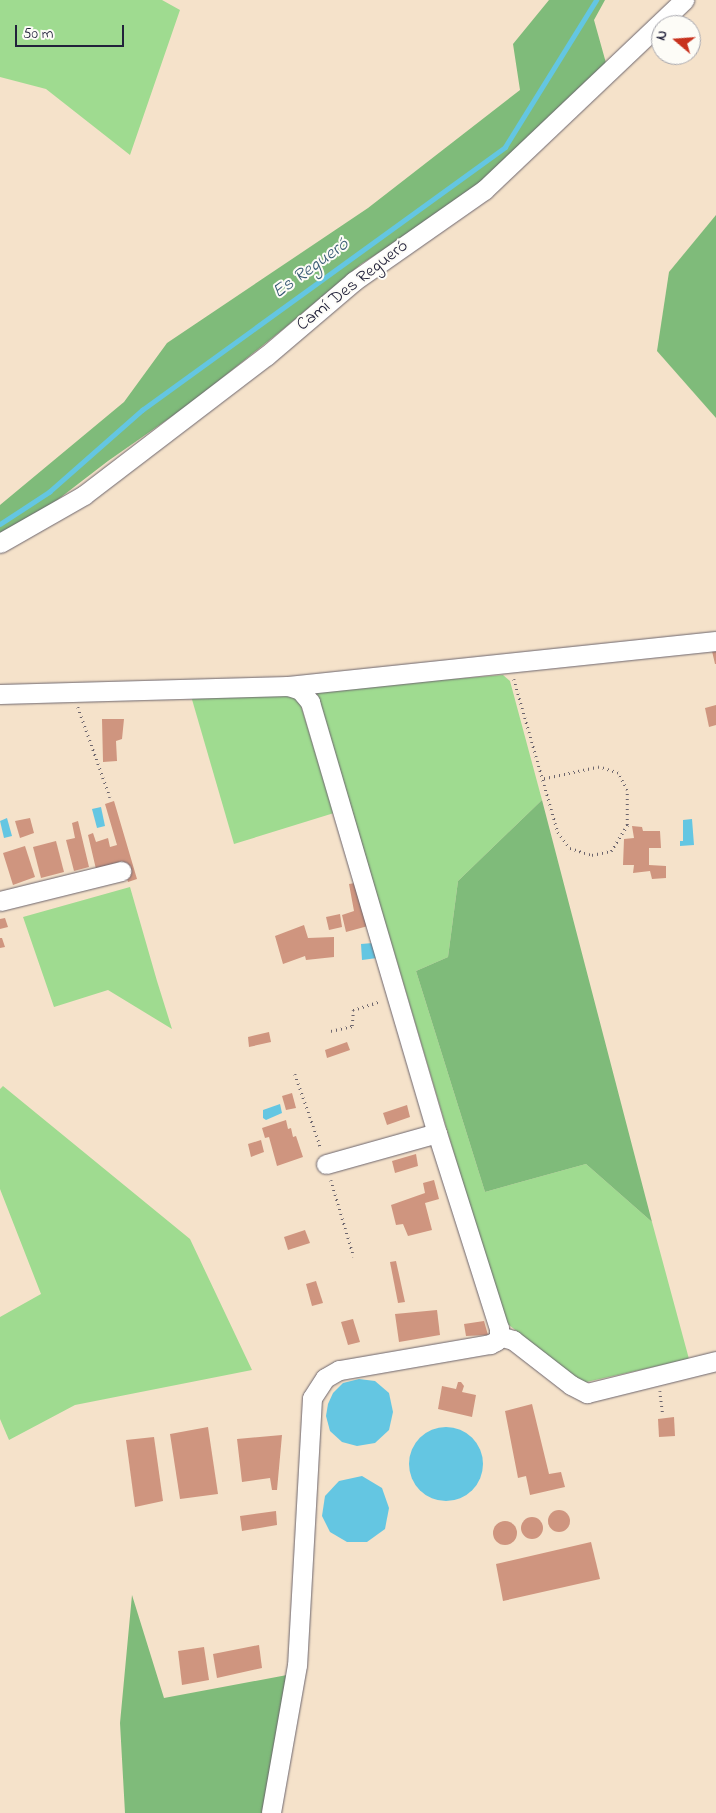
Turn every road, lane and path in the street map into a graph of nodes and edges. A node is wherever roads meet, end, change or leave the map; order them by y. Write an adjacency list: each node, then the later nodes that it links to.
1 (684, 0): 2 (street, Camí Des Regueró)
2 (0, 543)
3 (716, 640): 4 (street)
4 (508, 664): 5 (street); 8 (path)
5 (288, 686): 6 (street); 12 (street)
6 (72, 691): 7 (street); 9 (path)
7 (0, 694)
8 (543, 779): 8 (path)
9 (110, 797)
10 (121, 871): 11 (street)
11 (0, 901)
12 (396, 995): 13 (path); 14 (street)
13 (331, 1031)
14 (437, 1133): 15 (street); 16 (street)
15 (326, 1164)
16 (499, 1336): 18 (street); 20 (street)
17 (716, 1361): 18 (street)
18 (657, 1375): 19 (path)
19 (663, 1414)
20 (271, 1813)

